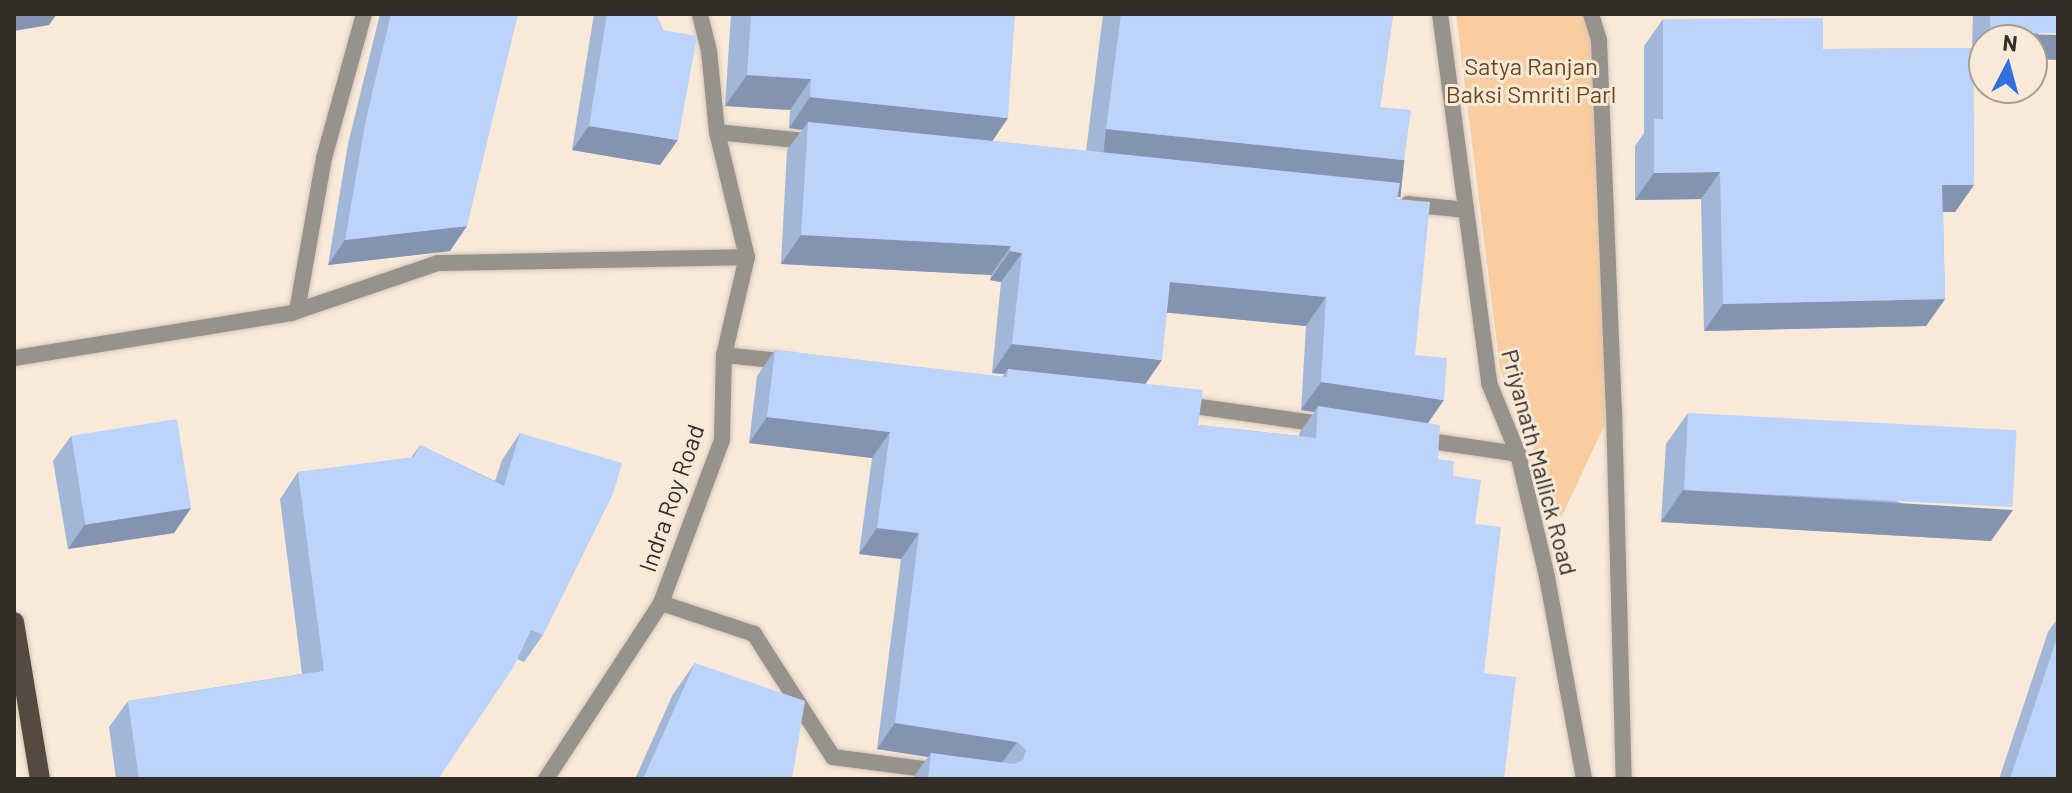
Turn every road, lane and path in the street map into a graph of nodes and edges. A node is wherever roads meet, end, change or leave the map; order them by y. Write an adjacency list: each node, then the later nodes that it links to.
1 (364, 14): 10 (street)
2 (700, 14): 5 (street, Indra Roy Road)
3 (1440, 14): 8 (street, Priyanath Mallick Road)
4 (1591, 14): 24 (street)
5 (717, 132): 6 (street); 9 (street, Indra Roy Road)
6 (828, 143)
7 (1390, 203): 8 (street)
8 (1466, 210): 17 (street, Priyanath Mallick Road)
9 (747, 257): 10 (street); 11 (street, Indra Roy Road)
10 (297, 311): 12 (street)
11 (724, 355): 13 (street); 18 (street, Indra Roy Road)
12 (14, 358)
13 (803, 363)
14 (1166, 402): 15 (street)
15 (1350, 428)
16 (1396, 435): 17 (street)
17 (1518, 454): 23 (street, Priyanath Mallick Road)
18 (661, 603): 20 (street); 22 (street, Indra Roy Road)
19 (14, 622): 21 (main road)
20 (952, 773)
21 (40, 779)
22 (546, 779)
23 (1584, 779)
24 (1624, 779)

